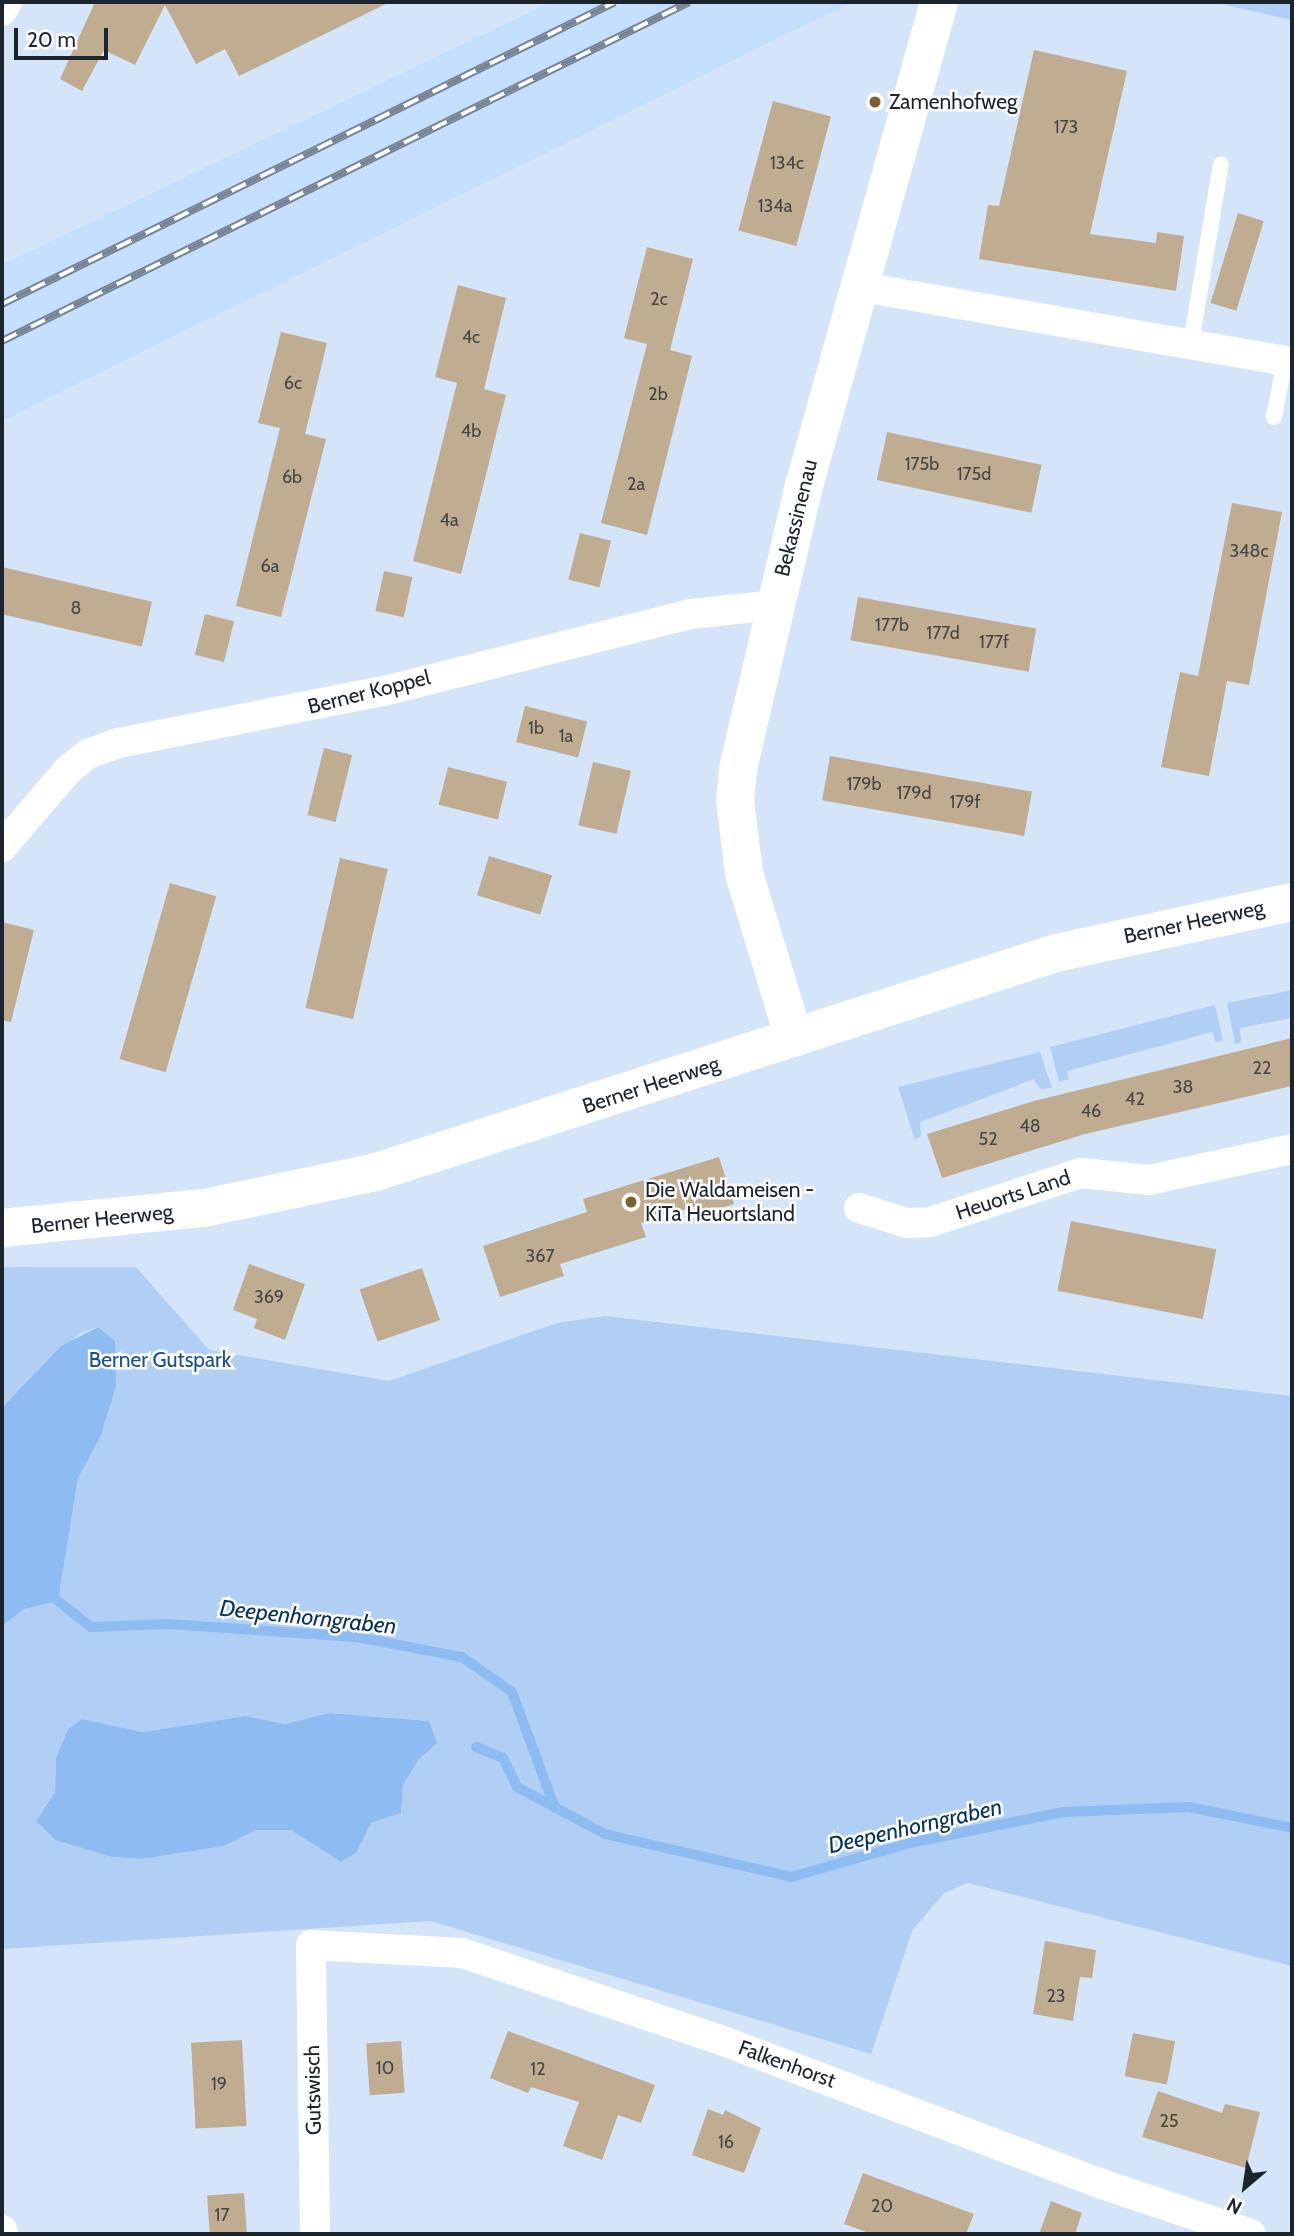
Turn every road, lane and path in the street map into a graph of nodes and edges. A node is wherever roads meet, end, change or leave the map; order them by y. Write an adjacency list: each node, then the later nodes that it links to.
1 (7, 2): 3 (street)
2 (939, 2): 5 (main road, Bekassinenau)
3 (2, 11)
4 (1221, 164): 6 (lane)
5 (856, 286): 6 (street); 9 (main road, Bekassinenau)
6 (1191, 343): 7 (street)
7 (1288, 362): 8 (lane)
8 (1274, 417)
9 (775, 605): 10 (street, Berner Koppel); 12 (main road, Bekassinenau)
10 (2, 847)
11 (1292, 902): 12 (main road, Berner Heerweg)
12 (794, 1038): 15 (main road, Berner Heerweg)
13 (1292, 1149): 14 (street, Heuorts Land)
14 (859, 1208)
15 (2, 1228)
16 (311, 1945): 17 (street, Gutswisch); 18 (street, Falkenhorst)
17 (314, 2234)
18 (1251, 2234)

